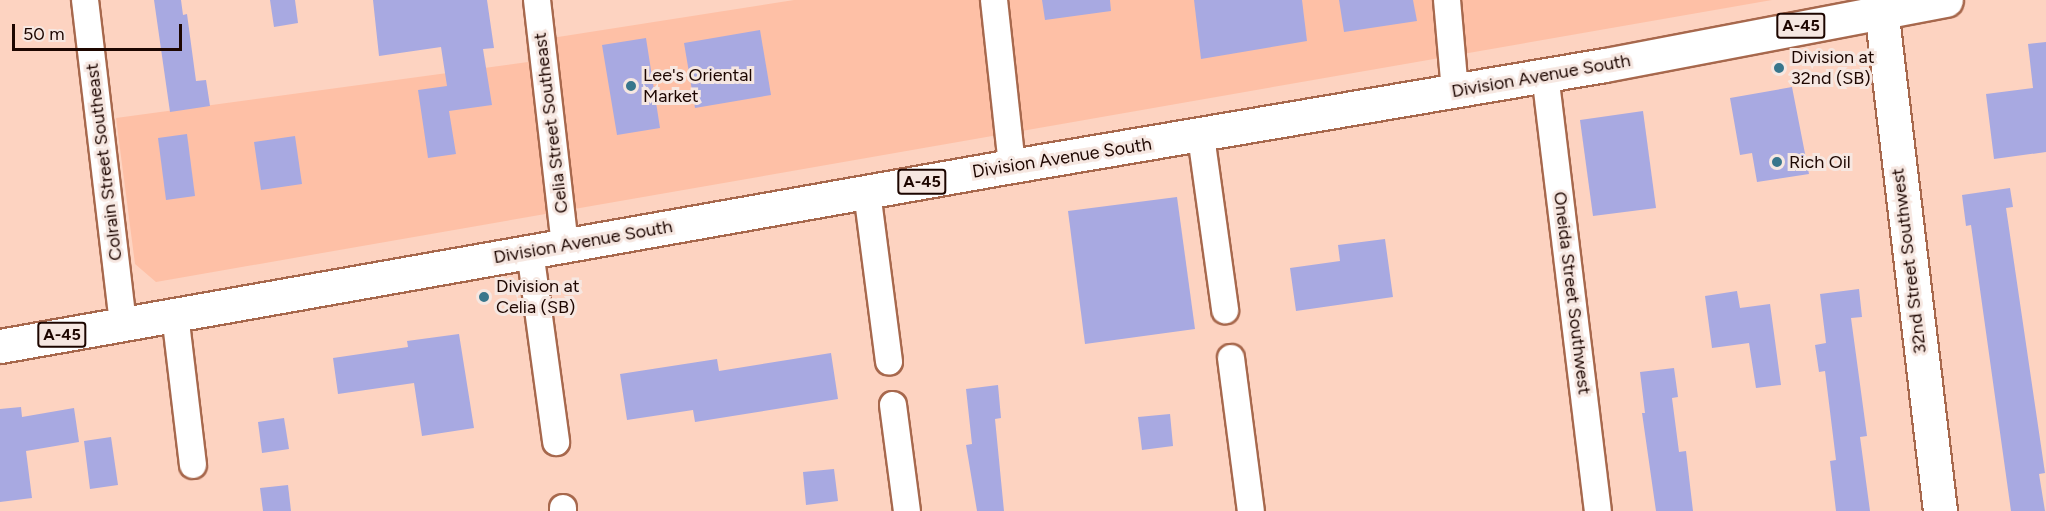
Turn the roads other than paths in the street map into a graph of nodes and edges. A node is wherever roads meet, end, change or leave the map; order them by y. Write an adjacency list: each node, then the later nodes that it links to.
1 (85, 0): 16 (street, Colrain Street Southeast)
2 (537, 0): 12 (street, Celia Street Southeast)
3 (994, 0): 10 (street)
4 (1447, 0): 8 (street)
5 (1946, 0): 6 (main road, Division Avenue South / A-45)
6 (1881, 5): 7 (main road, Division Avenue South / A-45); 26 (main road, 32nd Street Southwest)
7 (1545, 74): 8 (main road, Division Avenue South / A-45); 25 (street, Oneida Street Southwest)
8 (1455, 91): 9 (main road, Division Avenue South / A-45)
9 (1201, 136): 10 (main road, Division Avenue South / A-45); 14 (street)
10 (1012, 165): 11 (main road, Division Avenue South / A-45)
11 (867, 192): 12 (main road, Division Avenue South / A-45); 19 (street)
12 (565, 245): 13 (main road, Division Avenue South / A-45)
13 (530, 251): 15 (main road, Division Avenue South / A-45); 21 (street)
14 (1225, 310)
15 (175, 314): 16 (main road, Division Avenue South / A-45); 22 (street)
16 (123, 323): 17 (main road, Division Avenue South / A-45)
17 (0, 346)
18 (1231, 358): 24 (street)
19 (889, 362)
20 (893, 405): 23 (street)
21 (556, 442)
22 (193, 465)
23 (907, 511)
24 (1251, 511)
25 (1598, 511)
26 (1940, 511)

